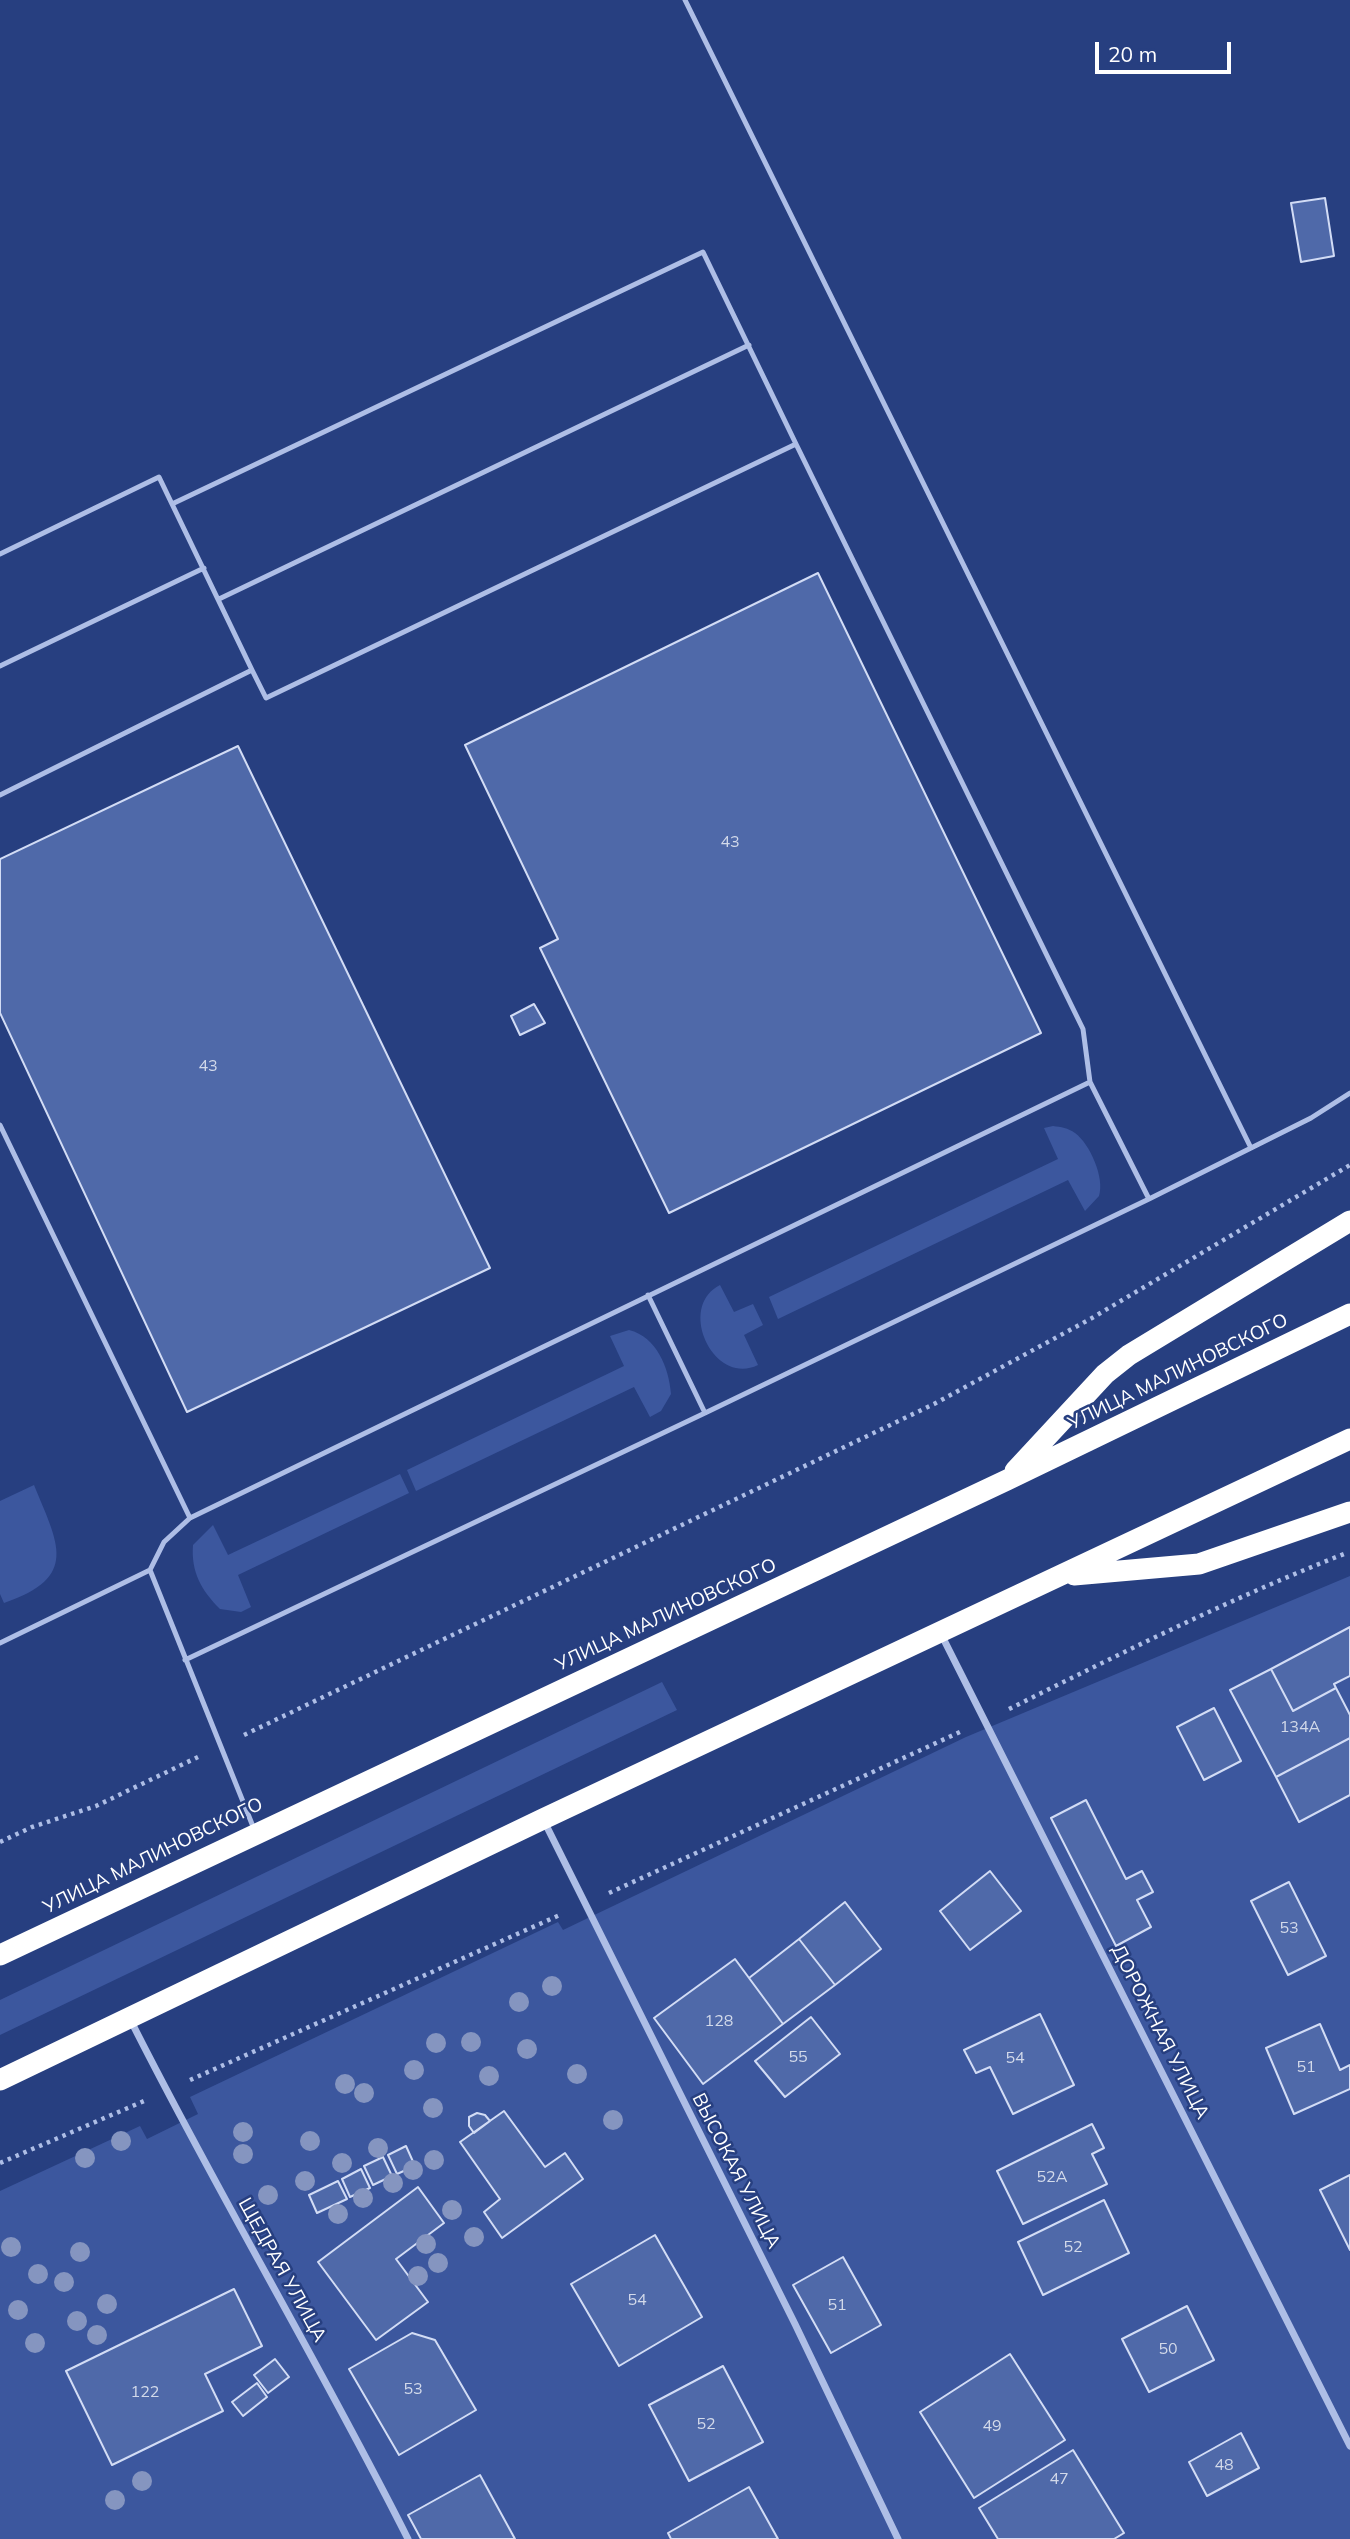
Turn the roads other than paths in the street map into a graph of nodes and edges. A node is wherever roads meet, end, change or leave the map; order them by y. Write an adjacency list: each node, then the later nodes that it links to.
1 (685, 0): 14 (lane)
2 (749, 345): 3 (lane); 4 (lane); 7 (lane)
3 (796, 444): 9 (lane); 11 (lane)
4 (172, 504): 5 (lane); 6 (lane)
5 (0, 554)
6 (204, 568): 7 (lane); 8 (lane)
7 (219, 599): 9 (lane)
8 (0, 666)
9 (252, 670): 10 (lane)
10 (0, 795)
11 (1090, 1082): 15 (lane); 17 (lane)
12 (1350, 1093): 14 (lane)
13 (0, 1125): 23 (lane)
14 (1251, 1148): 15 (lane)
15 (1149, 1199): 19 (lane)
16 (1350, 1222): 21 (highway)
17 (648, 1296): 19 (lane); 23 (lane)
18 (1350, 1314): 21 (highway, УЛИЦА МАЛИНОВСКОГО)
19 (705, 1413): 28 (lane)
20 (1350, 1439): 25 (highway)
21 (1007, 1480): 30 (highway, УЛИЦА МАЛИНОВСКОГО)
22 (1350, 1512): 25 (highway)
23 (190, 1518): 24 (lane)
24 (150, 1570): 27 (lane); 28 (lane)
25 (1058, 1576): 26 (highway)
26 (940, 1633): 29 (highway); 34 (street, ДОРОЖНАЯ УЛИЦА)
27 (0, 1643)
28 (185, 1660): 30 (lane)
29 (543, 1819): 32 (highway); 36 (street, ВЫСОКАЯ УЛИЦА)
30 (255, 1832): 31 (highway, УЛИЦА МАЛИНОВСКОГО)
31 (0, 1955)
32 (129, 2016): 33 (highway); 35 (street, ЩЕДРАЯ УЛИЦА)
33 (0, 2080)
34 (1350, 2446)
35 (408, 2539)
36 (898, 2539)

